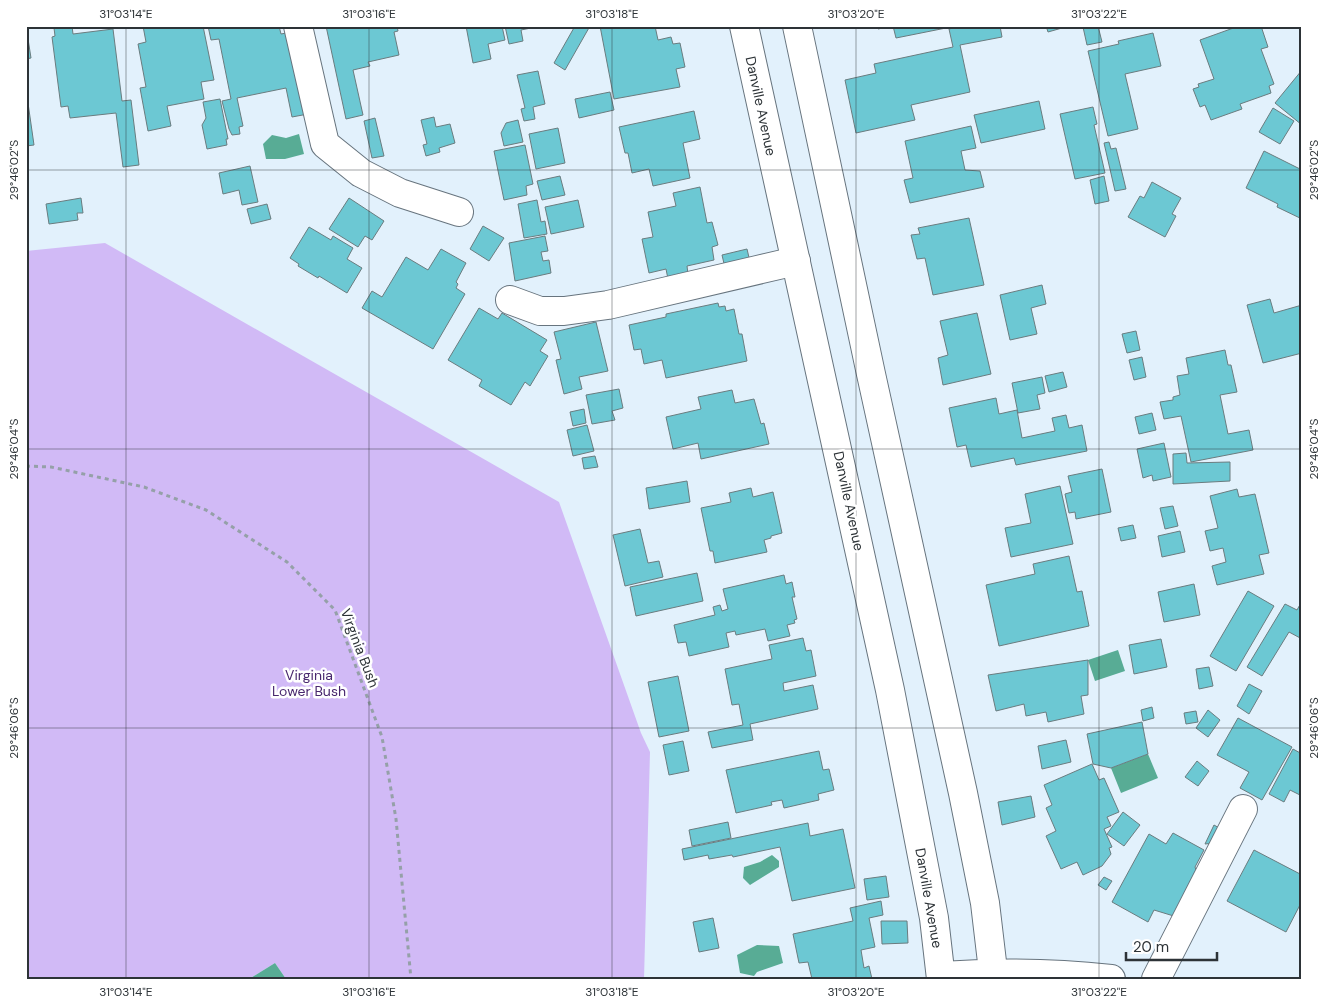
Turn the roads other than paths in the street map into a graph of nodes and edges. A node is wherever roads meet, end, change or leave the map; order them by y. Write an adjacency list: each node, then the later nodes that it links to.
1 (298, 26): 4 (street)
2 (744, 26): 5 (street, Danville Avenue)
3 (797, 26): 8 (street)
4 (459, 212)
5 (796, 261): 6 (street); 9 (street, Danville Avenue)
6 (510, 300)
7 (1243, 809): 11 (street)
8 (994, 977): 9 (street); 10 (street)
9 (941, 978)
10 (1111, 979)
11 (1156, 979)

